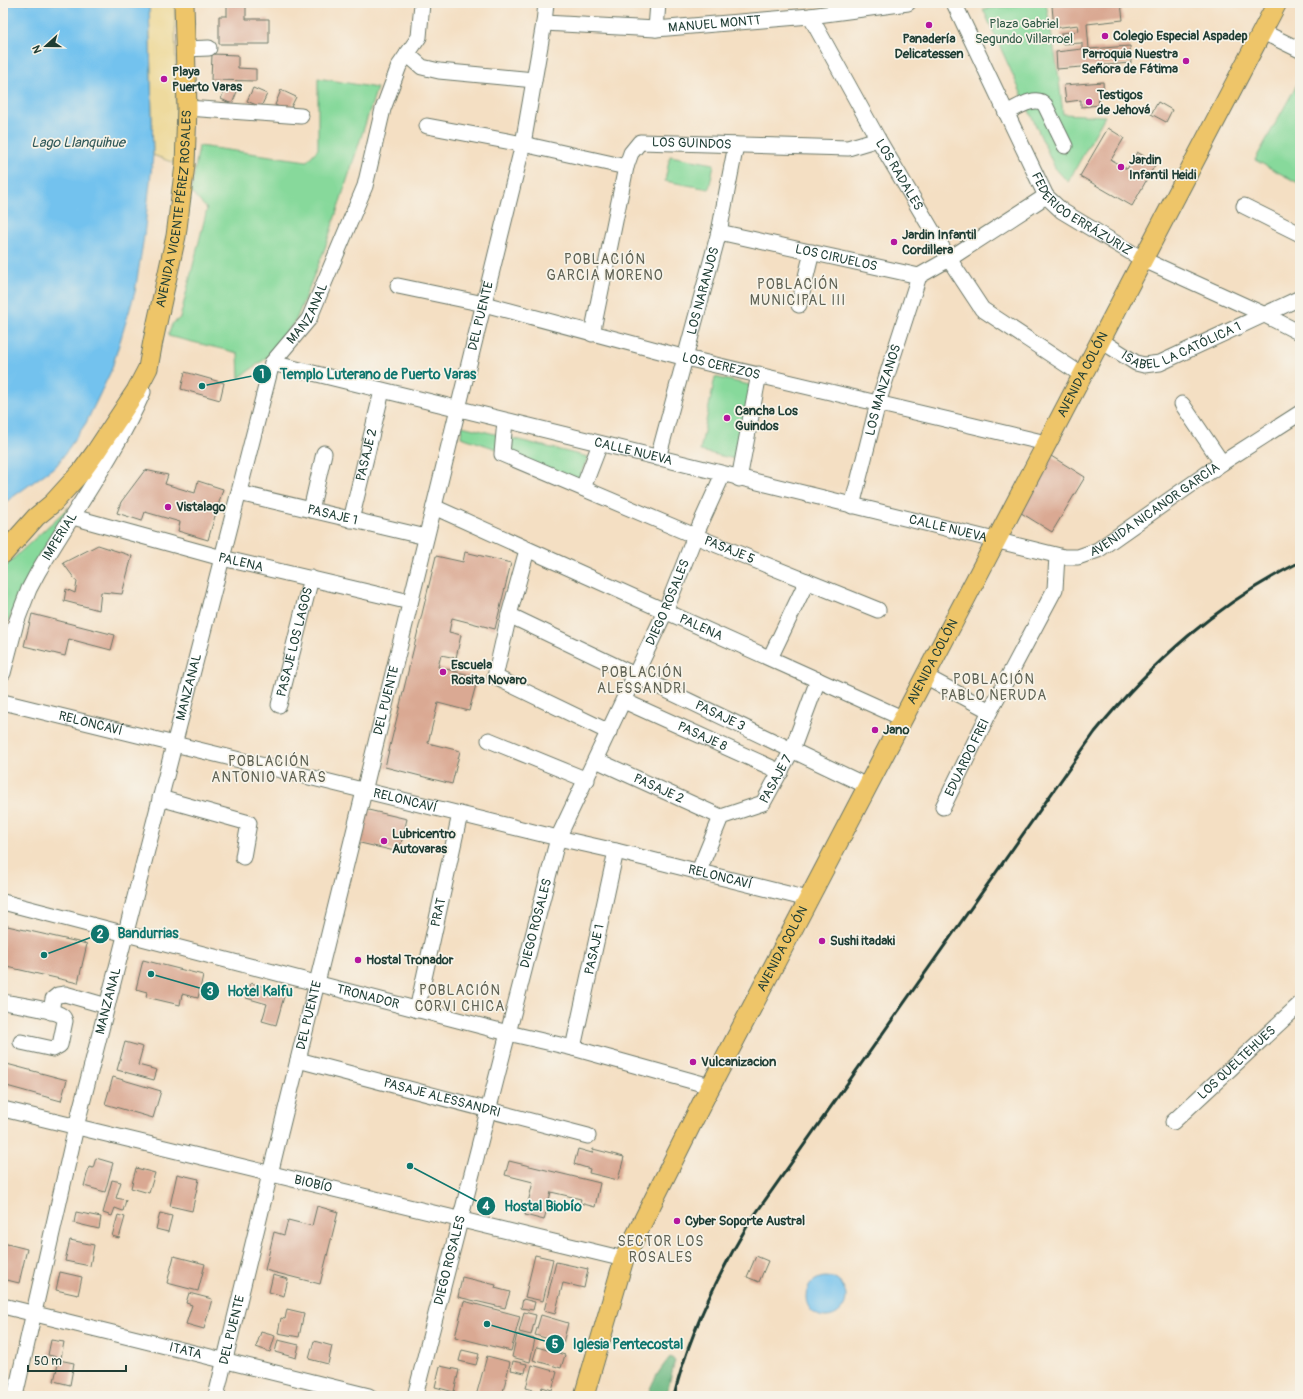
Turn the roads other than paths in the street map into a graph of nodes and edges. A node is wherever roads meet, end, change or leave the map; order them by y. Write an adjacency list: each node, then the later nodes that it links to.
1 (184, 3): 13 (main road, AVENIDA VICENTE PÉREZ ROSALES)
2 (422, 3): 15 (street, MANZANAL)
3 (546, 3): 9 (street, DEL PUENTE)
4 (658, 3): 10 (street)
5 (908, 3): 8 (street, MANUEL MONTT)
6 (954, 3): 18 (street, FEDERICO ERRÁZURIZ)
7 (1277, 3): 11 (main road, AVENIDA COLÓN)
8 (810, 16): 10 (street, MANUEL MONTT); 21 (street, LOS RADALES)
9 (544, 22): 10 (street, MANUEL MONTT); 16 (street, DEL PUENTE)
10 (656, 29)
11 (1263, 32): 14 (street); 32 (main road, AVENIDA COLÓN)
12 (209, 48): 13 (street)
13 (185, 49): 17 (main road, AVENIDA VICENTE PÉREZ ROSALES)
14 (1300, 50)
15 (407, 54): 16 (street); 43 (street, MANZANAL)
16 (534, 80): 22 (street, DEL PUENTE)
17 (187, 108): 19 (street); 44 (main road, AVENIDA VICENTE PÉREZ ROSALES)
18 (1006, 113): 24 (street); 26 (street, FEDERICO ERRÁZURIZ)
19 (301, 116)
20 (427, 126): 22 (street)
21 (878, 139): 23 (street, LOS GUINDOS); 31 (street, LOS RADALES)
22 (523, 144): 25 (street); 36 (street, DEL PUENTE)
23 (736, 145): 25 (street, LOS GUINDOS); 28 (street, LOS NARANJOS)
24 (1065, 146)
25 (626, 166): 40 (street)
26 (1046, 196): 31 (street); 32 (street, FEDERICO ERRÁZURIZ)
27 (1244, 206): 29 (street)
28 (720, 232): 30 (street, LOS CIRUELOS); 42 (street, LOS NARANJOS)
29 (1300, 234)
30 (812, 252): 33 (street, LOS CIRUELOS); 37 (street)
31 (949, 259): 33 (street); 46 (street, LOS RADALES)
32 (1142, 260): 38 (street, FEDERICO ERRÁZURIZ); 41 (main road, AVENIDA COLÓN)
33 (919, 276): 49 (street, LOS MANZANOS)
34 (398, 286): 36 (street, LOS CEREZOS)
35 (1300, 298): 38 (street, ISABEL LA CATÓLICA 1)
36 (484, 304): 40 (street, LOS CEREZOS); 51 (street, DEL PUENTE)
37 (799, 305)
38 (1263, 314): 39 (street, FEDERICO ERRÁZURIZ); 41 (street, ISABEL LA CATÓLICA 1)
39 (1300, 333)
40 (592, 334): 42 (street, LOS CEREZOS)
41 (1100, 340): 46 (main road, AVENIDA COLÓN)
42 (686, 358): 45 (street, LOS CEREZOS); 58 (street, LOS NARANJOS)
43 (272, 363): 47 (street, CALLE NUEVA); 63 (street, MANZANAL)
44 (147, 364): 48 (main road, AVENIDA VICENTE PÉREZ ROSALES); 54 (main road, AVENIDA VICENTE PÉREZ ROSALES)
45 (759, 374): 49 (street, LOS CEREZOS); 61 (street)
46 (1082, 375): 55 (main road, AVENIDA COLÓN)
47 (382, 391): 51 (street, CALLE NUEVA); 68 (street, PASAJE 2)
48 (136, 400): 54 (main road, AVENIDA VICENTE PÉREZ ROSALES); 67 (street, IMPERIAL)
49 (878, 403): 55 (street, LOS CEREZOS); 64 (street, LOS MANZANOS)
50 (1182, 404): 59 (street)
51 (458, 409): 53 (street, CALLE NUEVA); 65 (street, DEL PUENTE)
52 (1300, 413): 59 (street, AVENIDA NICANOR GARCÍA)
53 (505, 421): 56 (street, CALLE NUEVA); 62 (street, PASAJE 5)
54 (107, 435): 73 (main road, AVENIDA VICENTE PÉREZ ROSALES)
55 (1046, 443): 71 (main road, AVENIDA COLÓN)
56 (600, 444): 58 (street, CALLE NUEVA); 62 (street)
57 (324, 453): 66 (street)
58 (658, 458): 60 (street, CALLE NUEVA)
59 (1222, 463): 74 (street, AVENIDA NICANOR GARCÍA)
60 (723, 474): 61 (street, CALLE NUEVA); 69 (street, DIEGO ROSALES)
61 (739, 479): 64 (street, CALLE NUEVA)
62 (583, 488): 69 (street, PASAJE 5)
63 (239, 493): 66 (street, PASAJE 1); 75 (street, MANZANAL)
64 (852, 506): 71 (street, CALLE NUEVA)
65 (434, 507): 70 (street, DEL PUENTE); 72 (street, PALENA)
66 (311, 510): 68 (street, PASAJE 1)
67 (72, 518): 75 (street, PALENA); 83 (street, IMPERIAL)
68 (351, 520): 70 (street, PASAJE 1)
69 (695, 536): 77 (street, PASAJE 5); 80 (street, DIEGO ROSALES)
70 (426, 537): 78 (street, DEL PUENTE)
71 (995, 541): 74 (street, AVENIDA NICANOR GARCÍA); 85 (main road, AVENIDA COLÓN)
72 (528, 550): 80 (street, PALENA); 81 (street)
73 (3, 554)
74 (1057, 556): 90 (street, EDUARDO FREI)
75 (222, 558): 76 (street, PALENA); 94 (street, MANZANAL)
76 (311, 578): 78 (street, PALENA); 89 (street, PASAJE LOS LAGOS)
77 (807, 581): 79 (street, PASAJE 5); 82 (street)
78 (410, 602): 100 (street, DEL PUENTE)
79 (878, 610)
80 (665, 612): 82 (street, PALENA); 84 (street, DIEGO ROSALES)
81 (509, 615): 84 (street, PASAJE 3); 92 (street)
82 (770, 658): 86 (street, PALENA)
83 (3, 673)
84 (636, 675): 87 (street, DIEGO ROSALES); 95 (street, PASAJE 3)
85 (926, 676): 90 (street); 91 (main road, AVENIDA COLÓN)
86 (818, 680): 91 (street, PALENA); 95 (street, PASAJE 7)
87 (624, 701): 92 (street, DIEGO ROSALES); 97 (street, PASAJE 8)
88 (3, 702): 94 (street, RELONCAVÍ)
89 (279, 705)
90 (990, 711): 102 (street, EDUARDO FREI)
91 (902, 718): 99 (main road, AVENIDA COLÓN)
92 (609, 732): 96 (street, DIEGO ROSALES)
93 (489, 740): 98 (street)
94 (174, 744): 100 (street, RELONCAVÍ); 101 (street, MANZANAL)
95 (792, 750): 97 (street, PASAJE 7); 99 (street, PASAJE 3)
96 (596, 760): 98 (street, DIEGO ROSALES); 104 (street, PASAJE 2)
97 (781, 772): 104 (street, PASAJE 7)
98 (587, 780): 105 (street, DIEGO ROSALES)
99 (867, 786): 109 (main road, AVENIDA COLÓN)
100 (364, 791): 103 (street, RELONCAVÍ); 112 (street, DEL PUENTE)
101 (160, 798): 107 (street); 111 (street, MANZANAL)
102 (943, 807)
103 (460, 814): 105 (street, RELONCAVÍ); 116 (street, PRAT)
104 (721, 817): 108 (street)
105 (558, 838): 106 (street, RELONCAVÍ); 118 (street, DIEGO ROSALES)
106 (616, 851): 108 (street, RELONCAVÍ); 120 (street, PASAJE 1)
107 (243, 857)
108 (698, 872): 109 (street, RELONCAVÍ)
109 (808, 899): 122 (main road, AVENIDA COLÓN)
110 (3, 902): 111 (street, TRONADOR)
111 (126, 933): 112 (street, TRONADOR); 115 (street, MANZANAL)
112 (316, 983): 116 (street, TRONADOR); 121 (street, DEL PUENTE)
113 (3, 1002): 117 (street)
114 (1300, 1004): 125 (street, LOS QUELTEHUES)
115 (107, 1006): 117 (street); 126 (street, MANZANAL)
116 (417, 1010): 118 (street, TRONADOR)
117 (51, 1012): 119 (street)
118 (508, 1033): 120 (street, TRONADOR); 124 (street, DIEGO ROSALES)
119 (21, 1042)
120 (573, 1048): 122 (street, TRONADOR)
121 (298, 1060): 124 (street, PASAJE ALESSANDRI); 128 (street, DEL PUENTE)
122 (710, 1086): 130 (main road, AVENIDA COLÓN)
123 (3, 1109): 126 (street, BIOBÍO)
124 (488, 1110): 127 (street, PASAJE ALESSANDRI); 129 (street, DIEGO ROSALES)
125 (1173, 1122)
126 (76, 1127): 128 (street, BIOBÍO); 132 (street, MANZANAL)
127 (588, 1136)
128 (270, 1174): 129 (street, BIOBÍO); 133 (street, DEL PUENTE)
129 (460, 1220): 130 (street, BIOBÍO); 137 (street, DIEGO ROSALES)
130 (624, 1259): 138 (main road, AVENIDA COLÓN)
131 (3, 1306): 132 (street, ITATA)
132 (34, 1313): 133 (street, ITATA); 134 (street, MANZANAL)
133 (225, 1360): 135 (street, DEL PUENTE); 136 (street, ITATA)
134 (15, 1396)
135 (216, 1396)
136 (369, 1396)
137 (415, 1396)
138 (584, 1396)

